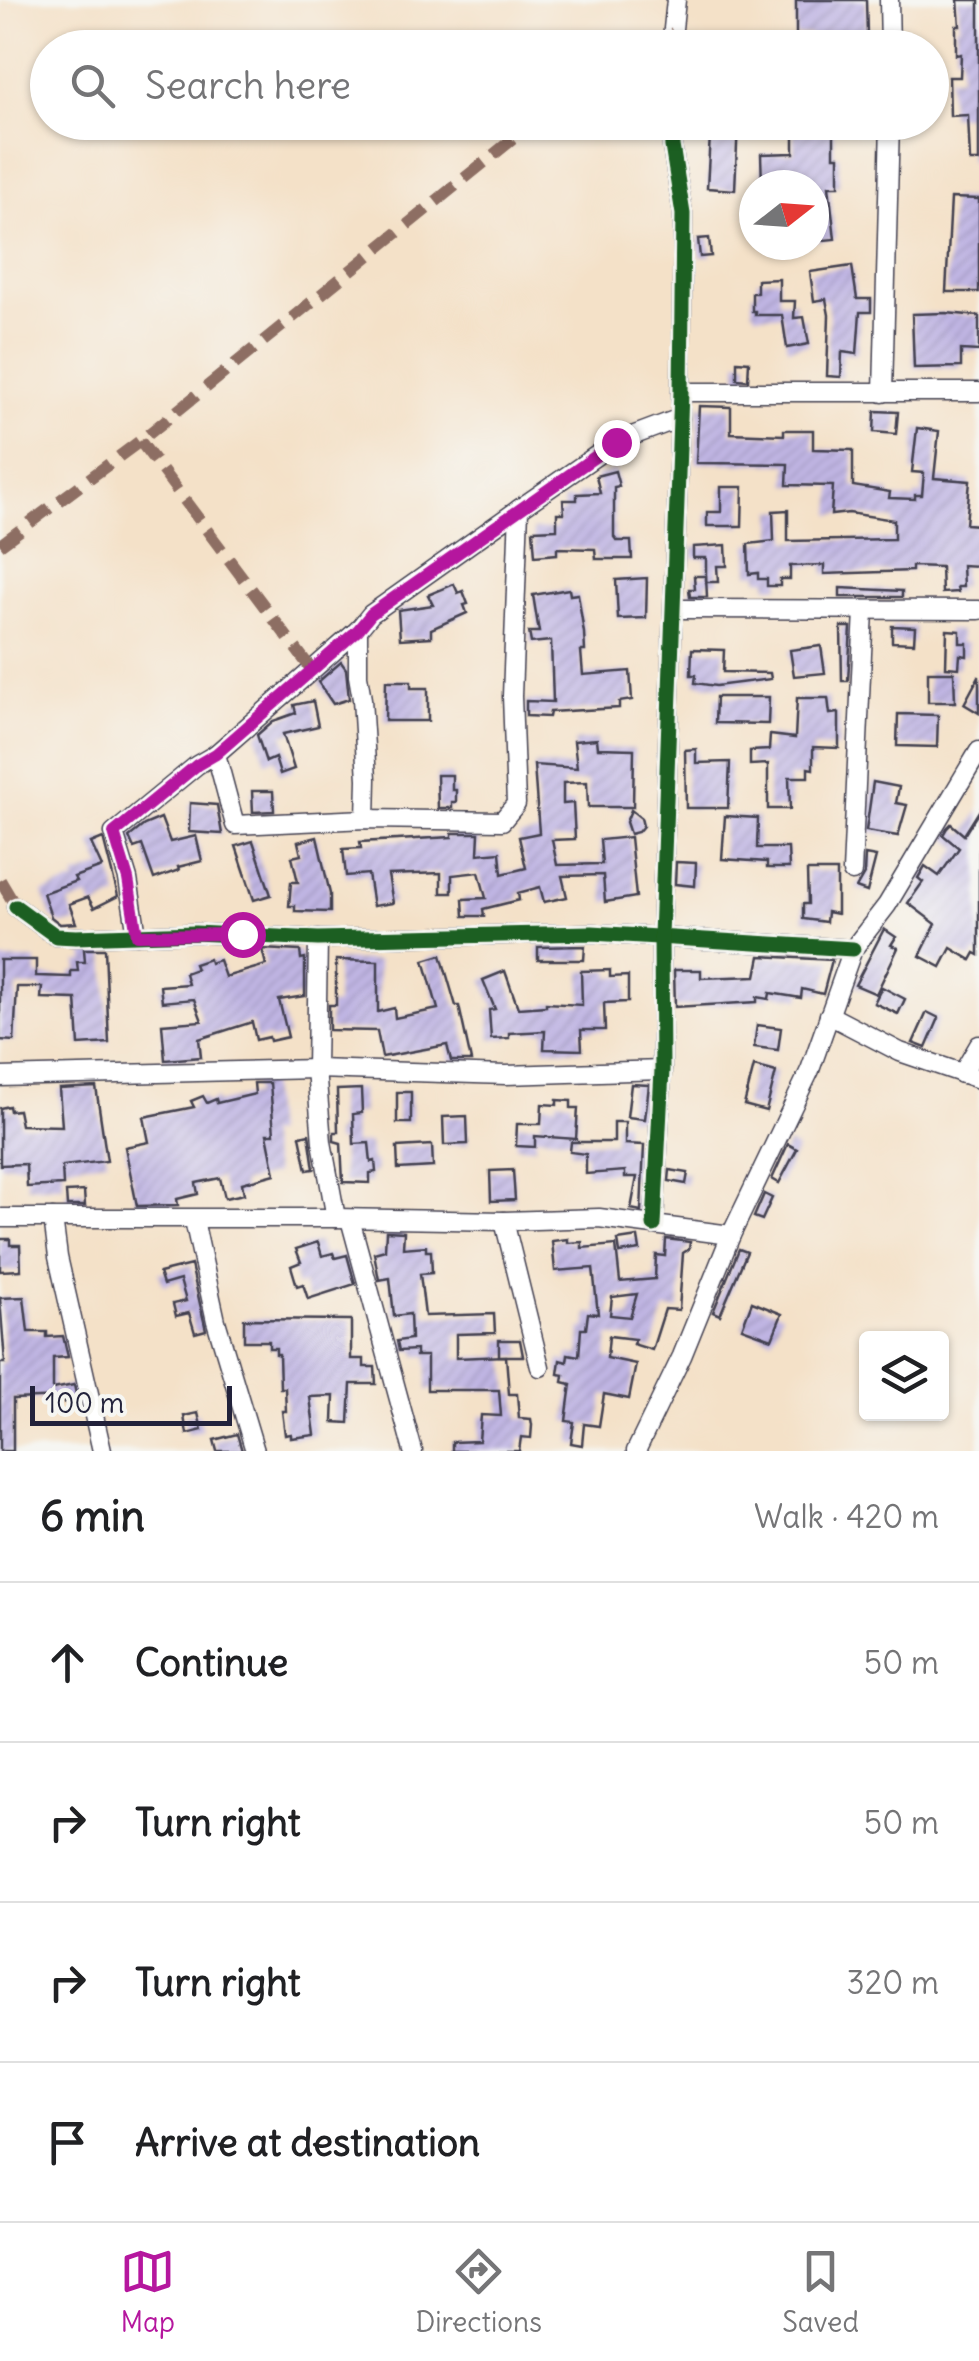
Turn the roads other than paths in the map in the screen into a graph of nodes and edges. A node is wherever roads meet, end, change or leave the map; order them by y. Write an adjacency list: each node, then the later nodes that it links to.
1 (676, 0): 3 (street)
2 (889, 0): 4 (street)
3 (674, 30)
4 (890, 30)
5 (672, 140): 7 (street)
6 (890, 140): 9 (street)
7 (681, 392): 9 (street); 10 (street)
8 (979, 392): 9 (street)
9 (884, 393)
10 (680, 418): 11 (street); 12 (street)
11 (519, 510): 15 (street); 18 (street)
12 (674, 609): 13 (street); 22 (street)
13 (864, 610): 14 (street); 19 (street)
14 (979, 610)
15 (358, 630): 17 (street); 18 (street)
16 (979, 752): 24 (street)
17 (216, 754): 18 (street); 21 (street)
18 (366, 820)
19 (852, 872)
20 (16, 907): 21 (street)
21 (137, 935): 23 (street)
22 (661, 936): 23 (street); 24 (street); 28 (street)
23 (318, 939): 27 (street)
24 (853, 949): 25 (street)
25 (829, 1015): 29 (street); 37 (street)
26 (979, 1045): 29 (street)
27 (316, 1069): 28 (street); 30 (street); 33 (street)
28 (662, 1070): 36 (street)
29 (971, 1076)
30 (0, 1077)
31 (0, 1218): 32 (street)
32 (52, 1218): 34 (street); 39 (street)
33 (343, 1218): 34 (street); 35 (street); 41 (street)
34 (194, 1220): 40 (street)
35 (504, 1222): 36 (street); 38 (street)
36 (654, 1224): 37 (street)
37 (731, 1235): 42 (street)
38 (540, 1367)
39 (102, 1451)
40 (255, 1451)
41 (413, 1451)
42 (636, 1451)

